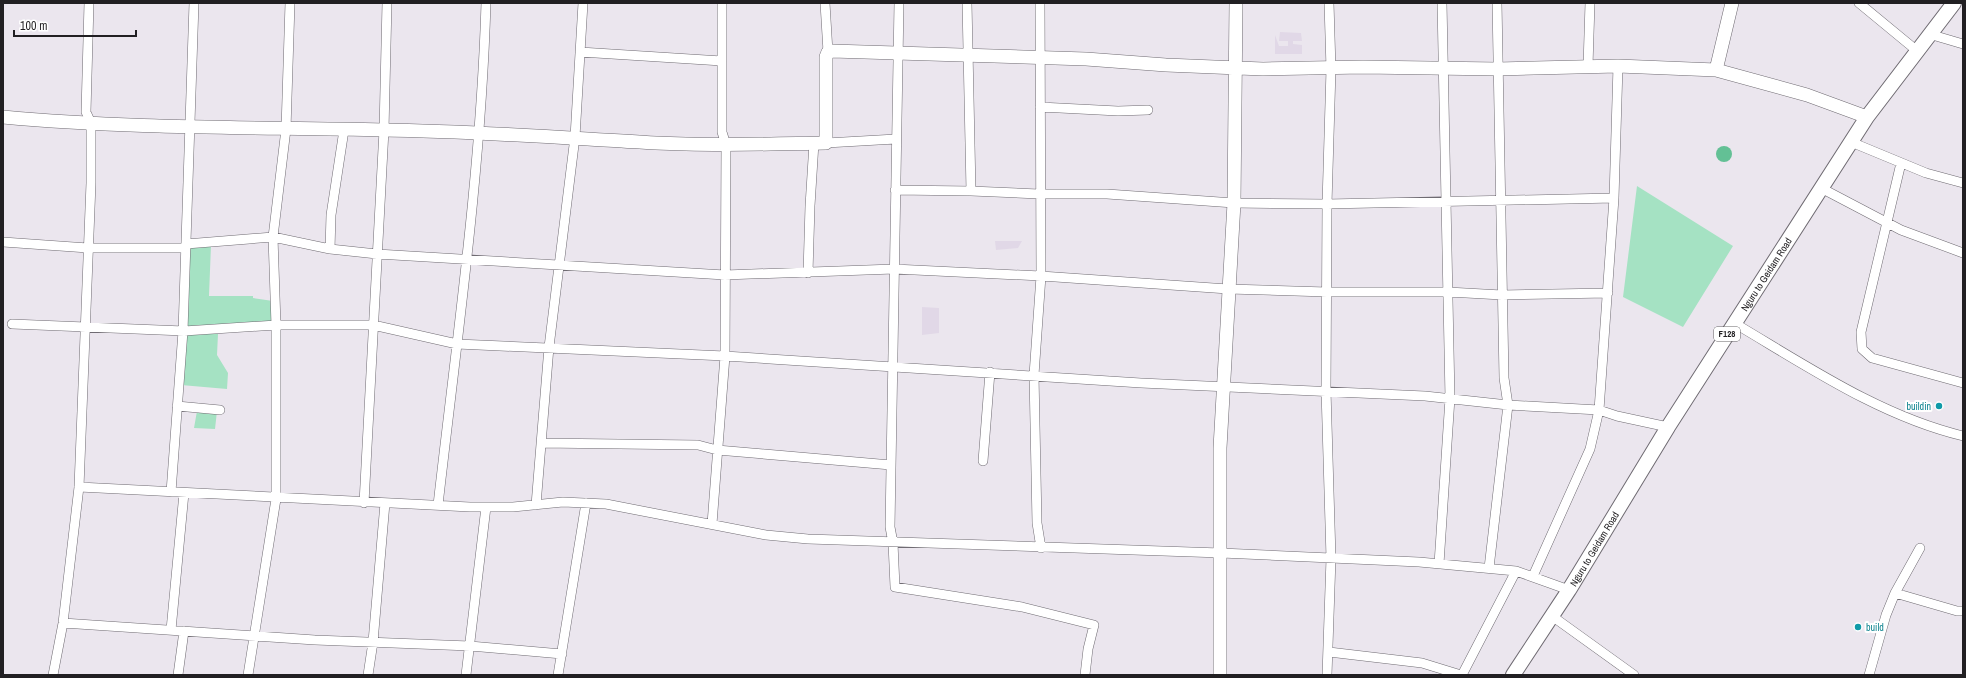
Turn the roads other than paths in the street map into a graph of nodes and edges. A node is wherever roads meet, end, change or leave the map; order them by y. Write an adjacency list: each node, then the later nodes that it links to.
1 (89, 3): 40 (street)
2 (194, 3): 41 (street)
3 (290, 3): 42 (street)
4 (387, 3): 44 (street)
5 (486, 3): 45 (street)
6 (583, 3): 23 (street)
7 (722, 3): 28 (street)
8 (825, 3): 24 (street)
9 (899, 3): 25 (street)
10 (967, 3): 26 (street)
11 (1040, 3): 27 (street)
12 (1236, 3): 31 (street)
13 (1330, 3): 32 (street)
14 (1442, 3): 33 (street)
15 (1497, 3): 34 (street)
16 (1590, 3): 29 (street)
17 (1732, 3): 35 (street)
18 (1859, 3): 22 (street)
19 (1954, 3): 20 (main road, Nguru to Geidam Road / F128)
20 (1929, 34): 21 (street); 22 (main road, Nguru to Geidam Road / F128)
21 (1963, 44)
22 (1916, 50): 39 (main road, Nguru to Geidam Road / F128)
23 (580, 52): 28 (street); 46 (street)
24 (828, 52): 25 (street); 49 (street)
25 (898, 52): 26 (street); 47 (street)
26 (968, 55): 27 (street); 55 (street)
27 (1040, 58): 31 (street); 36 (street)
28 (722, 61): 50 (street)
29 (1588, 66): 30 (street); 34 (street)
30 (1618, 66): 35 (street); 57 (street)
31 (1234, 68): 32 (street); 60 (street)
32 (1331, 69): 33 (street); 61 (street)
33 (1444, 69): 34 (street); 58 (street)
34 (1498, 69): 59 (street)
35 (1716, 70): 39 (street)
36 (1040, 107): 37 (street); 56 (street)
37 (1148, 110)
38 (3, 117): 40 (street)
39 (1867, 117): 48 (main road, Nguru to Geidam Road / F128)
40 (91, 123): 41 (street); 66 (street)
41 (190, 127): 42 (street); 65 (street)
42 (286, 129): 43 (street); 63 (street)
43 (344, 130): 44 (street); 67 (street)
44 (384, 130): 45 (street); 69 (street)
45 (479, 133): 46 (street); 70 (street)
46 (575, 137): 50 (street); 71 (street)
47 (896, 140): 49 (street); 54 (street)
48 (1851, 142): 51 (street); 53 (main road, Nguru to Geidam Road / F128)
49 (820, 143): 50 (street); 73 (street)
50 (726, 145): 74 (street)
51 (1901, 163): 52 (street); 62 (street)
52 (1963, 183)
53 (1821, 188): 62 (street); 81 (main road, Nguru to Geidam Road / F128)
54 (895, 190): 55 (street); 72 (street)
55 (972, 191): 56 (street)
56 (1040, 194): 60 (street); 75 (street)
57 (1614, 198): 59 (street); 79 (street)
58 (1447, 200): 59 (street); 61 (street); 78 (street)
59 (1502, 200): 80 (street)
60 (1234, 203): 61 (street); 76 (street)
61 (1327, 204): 77 (street)
62 (1887, 222): 68 (street); 93 (street)
63 (273, 237): 65 (street); 67 (street); 83 (street)
64 (3, 242): 66 (street)
65 (186, 246): 66 (street); 86 (street)
66 (88, 248): 85 (street)
67 (330, 249): 69 (street)
68 (1963, 253)
69 (377, 254): 70 (street); 84 (street)
70 (467, 260): 71 (street); 87 (street)
71 (559, 264): 74 (street); 88 (street)
72 (894, 269): 73 (street); 75 (street); 90 (street)
73 (808, 273): 74 (street)
74 (725, 276): 89 (street)
75 (1041, 276): 76 (street); 92 (street)
76 (1228, 289): 77 (street); 94 (street)
77 (1327, 292): 78 (street); 95 (street)
78 (1448, 292): 80 (street); 96 (street)
79 (1608, 293): 80 (street); 100 (street)
80 (1502, 295): 97 (street)
81 (1734, 323): 101 (main road, Nguru to Geidam Road / F128); 102 (street)
82 (12, 324): 85 (street)
83 (276, 325): 84 (street); 86 (street); 110 (street)
84 (373, 325): 87 (street); 111 (street)
85 (85, 326): 86 (street); 107 (street)
86 (183, 331): 98 (street)
87 (457, 344): 88 (street); 114 (street)
88 (549, 346): 89 (street); 103 (street)
89 (725, 356): 90 (street); 104 (street)
90 (893, 366): 91 (street); 106 (street)
91 (990, 372): 92 (street); 105 (street)
92 (1034, 374): 94 (street); 119 (street)
93 (1963, 383)
94 (1223, 386): 95 (street); 121 (street)
95 (1326, 390): 96 (street); 122 (street)
96 (1450, 398): 97 (street); 123 (street)
97 (1508, 405): 100 (street); 124 (street)
98 (177, 406): 99 (street); 108 (street)
99 (220, 410)
100 (1599, 410): 101 (street); 126 (street)
101 (1668, 427): 127 (main road, Nguru to Geidam Road / F128)
102 (1963, 436)
103 (541, 443): 104 (street); 115 (street)
104 (717, 450): 106 (street); 117 (street)
105 (983, 462)
106 (891, 465): 118 (street)
107 (79, 487): 108 (street); 131 (street)
108 (171, 492): 109 (street)
109 (184, 493): 110 (street); 132 (street)
110 (276, 498): 111 (street); 134 (street)
111 (364, 503): 112 (street)
112 (385, 503): 114 (street); 135 (street)
113 (586, 503): 115 (street); 117 (street); 138 (street)
114 (438, 505): 116 (street)
115 (536, 505): 116 (street)
116 (486, 507): 136 (street)
117 (712, 524): 118 (street)
118 (893, 543): 119 (street); 145 (street)
119 (1041, 548): 121 (street)
120 (1920, 548): 128 (street)
121 (1221, 553): 122 (street); 146 (street)
122 (1331, 558): 123 (street); 137 (street)
123 (1439, 564): 124 (street)
124 (1490, 568): 125 (street)
125 (1516, 571): 126 (street); 148 (street)
126 (1533, 576): 127 (street)
127 (1569, 590): 130 (main road, Nguru to Geidam Road / F128)
128 (1895, 593): 129 (street); 151 (street)
129 (1963, 611)
130 (1552, 616): 149 (main road, Nguru to Geidam Road / F128); 150 (street)
131 (63, 623): 132 (street); 139 (street)
132 (171, 630): 133 (street)
133 (184, 631): 134 (street); 140 (street)
134 (255, 636): 135 (street); 141 (street)
135 (373, 642): 136 (street); 142 (street)
136 (470, 646): 138 (street); 143 (street)
137 (1329, 652): 147 (street); 148 (street)
138 (562, 654): 144 (street)
139 (53, 675)
140 (178, 675)
141 (248, 675)
142 (368, 675)
143 (466, 675)
144 (558, 675)
145 (1085, 675)
146 (1220, 675)
147 (1328, 675)
148 (1462, 675)
149 (1513, 675)
150 (1634, 675)
151 (1869, 675)

